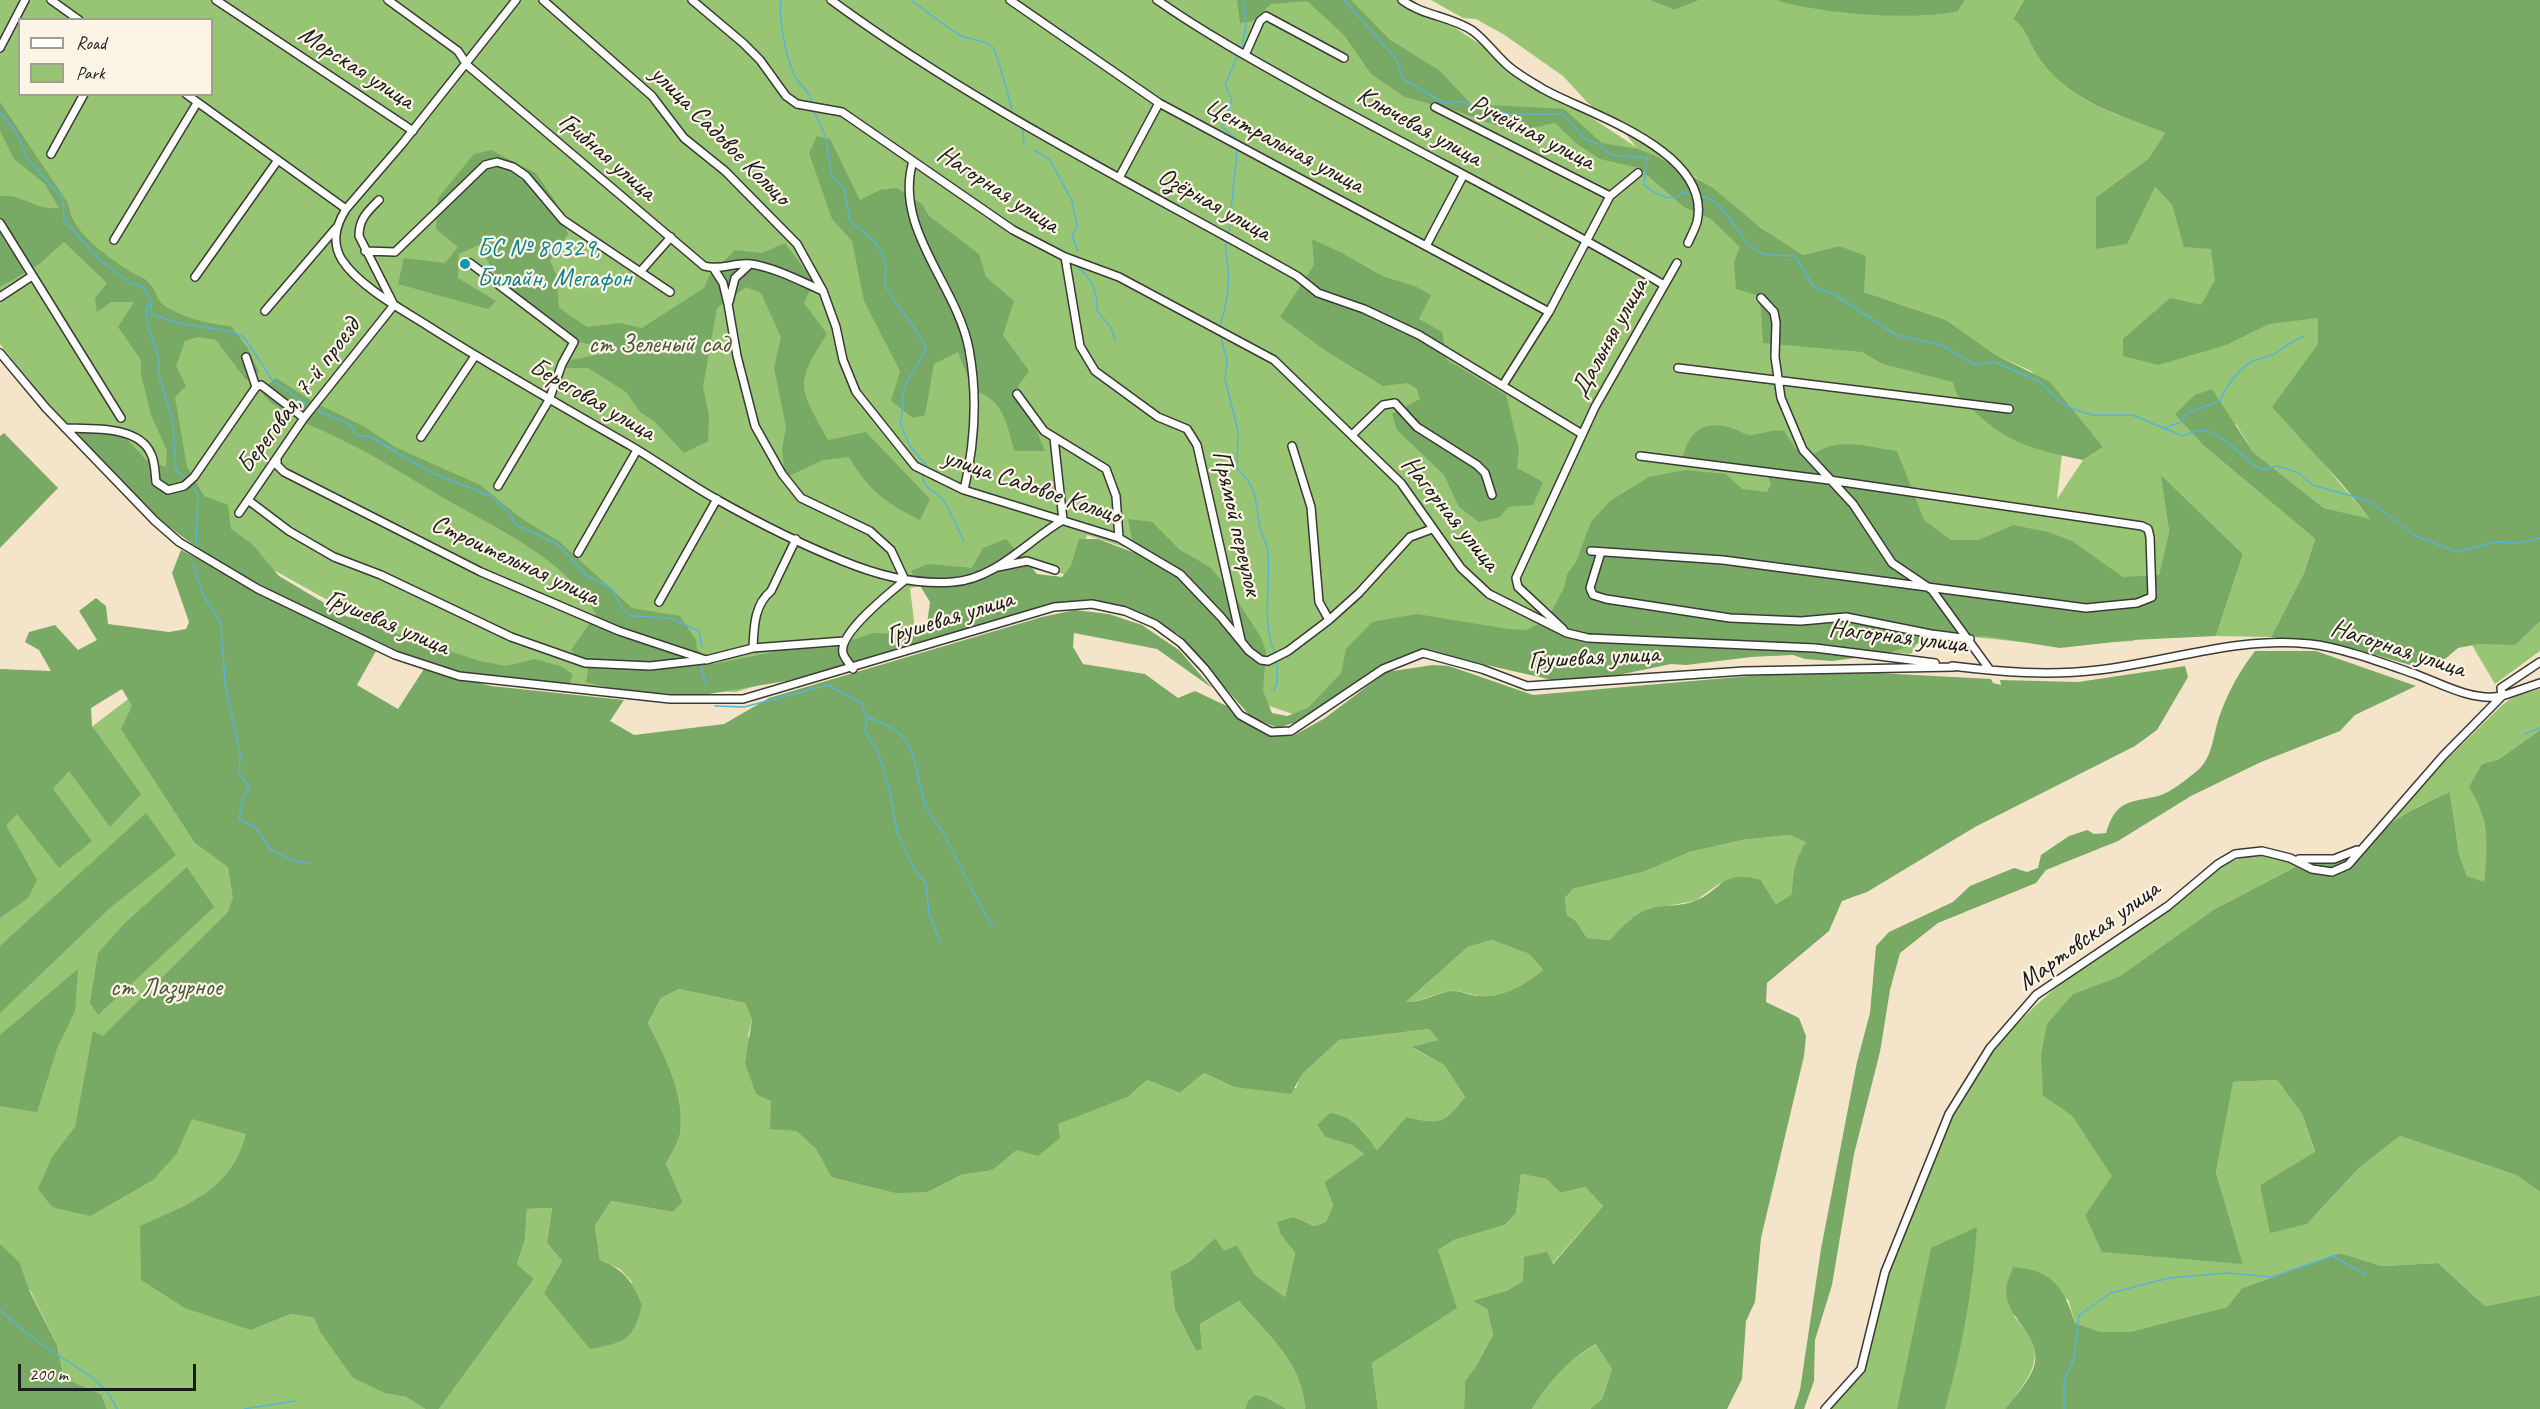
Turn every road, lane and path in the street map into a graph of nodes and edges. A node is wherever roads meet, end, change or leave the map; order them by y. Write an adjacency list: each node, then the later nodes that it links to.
1 (25, 0): 13 (street)
2 (51, 0): 12 (street)
3 (216, 0): 22 (street, Морская улица)
4 (388, 0): 16 (street, Грибная улица)
5 (516, 0): 16 (street)
6 (543, 0): 49 (street, улица Садовое Кольцо)
7 (692, 0): 25 (street, Нагорная улица)
8 (831, 0): 27 (street, Озёрная улица)
9 (1010, 0): 20 (street, Центральная улица)
10 (1157, 0): 14 (street, Ключевая улица)
11 (1402, 0): 37 (street)
12 (76, 18)
13 (0, 48)
14 (1245, 55): 15 (street); 28 (street, Ключевая улица)
15 (1344, 58)
16 (467, 65): 22 (street); 34 (street, Грибная улица)
17 (83, 96): 23 (street)
18 (188, 96): 19 (street)
19 (197, 103): 24 (street); 35 (street)
20 (1159, 103): 27 (street); 38 (street, Центральная улица)
21 (1435, 107): 29 (street, Ручейная улица)
22 (413, 131): 31 (street)
23 (51, 154)
24 (278, 160): 31 (street); 47 (street)
25 (913, 161): 40 (street, Нагорная улица); 80 (street)
26 (1638, 173): 29 (street)
27 (1120, 176): 62 (street, Озёрная улица)
28 (1463, 176): 36 (street, Ключевая улица); 38 (street)
29 (1610, 196): 36 (street)
30 (379, 200): 39 (street)
31 (346, 209): 33 (street)
32 (0, 223): 46 (street)
33 (336, 228): 54 (street, Береговая улица); 55 (street)
34 (671, 237): 44 (street, Грибная улица); 45 (street)
35 (114, 240)
36 (1587, 240): 48 (street, Ключевая улица); 56 (street)
37 (1688, 243)
38 (1426, 246): 56 (street, Центральная улица)
39 (365, 252): 45 (street); 54 (street)
40 (1065, 257): 70 (street, Нагорная улица); 101 (street, Прямой переулок)
41 (470, 262): 65 (street)
42 (1677, 263): 48 (street, Дальняя улица)
43 (751, 264): 44 (street); 49 (street); 53 (street)
44 (714, 269): 53 (street)
45 (640, 272): 50 (street)
46 (32, 276): 51 (street); 67 (street)
47 (195, 277)
48 (1664, 285): 71 (street, Дальняя улица)
49 (823, 291): 80 (street, улица Садовое Кольцо)
50 (670, 292)
51 (0, 297)
52 (1761, 298): 61 (street)
53 (728, 304): 94 (street)
54 (394, 305): 58 (street, Береговая улица); 68 (street, Береговая, 7-й проезд)
55 (265, 311)
56 (1549, 312): 62 (street)
57 (0, 353): 69 (street, Грушевая улица)
58 (475, 356): 65 (street, Береговая улица); 72 (street)
59 (246, 357): 63 (street)
60 (1678, 368): 61 (street)
61 (1779, 380): 66 (street); 78 (street)
62 (1503, 385): 71 (street, Озёрная улица)
63 (256, 387): 68 (street); 69 (street)
64 (1017, 394): 73 (street)
65 (549, 400): 75 (street, Береговая улица); 79 (street)
66 (2009, 409)
67 (121, 418)
68 (304, 418): 77 (street, Береговая, 7-й проезд)
69 (65, 428): 106 (street, Грушевая улица)
70 (1353, 434): 81 (street); 86 (street, Нагорная улица)
71 (1582, 434): 98 (street, Дальняя улица)
72 (421, 437)
73 (1054, 438): 85 (street); 87 (street)
74 (1292, 446): 97 (street)
75 (637, 450): 82 (street, Береговая улица); 91 (street)
76 (1640, 456): 78 (street)
77 (277, 458): 83 (street, Береговая, 7-й проезд); 103 (street, Строительная улица)
78 (1829, 480): 95 (street); 95 (street)
79 (498, 486)
80 (964, 490): 85 (street, улица Садовое Кольцо)
81 (1492, 495)
82 (717, 499): 88 (street, Береговая улица); 96 (street)
83 (248, 500): 84 (street, Береговая, 7-й проезд); 103 (street)
84 (239, 513)
85 (1062, 520): 87 (street, улица Садовое Кольцо); 92 (street, Береговая улица)
86 (1432, 529): 97 (street, улица Садовое Кольцо); 98 (street, Нагорная улица)
87 (1119, 538): 101 (street, улица Садовое Кольцо)
88 (796, 539): 94 (street, Береговая улица); 102 (street)
89 (1591, 551): 90 (street)
90 (1601, 552): 95 (street); 99 (street)
91 (578, 553)
92 (996, 567): 93 (street); 94 (street, Береговая улица)
93 (1055, 570)
94 (905, 580): 100 (street)
95 (1932, 590): 99 (street)
96 (659, 602)
97 (1329, 620): 101 (street, улица Садовое Кольцо)
98 (1567, 633): 105 (street, Нагорная улица)
99 (1970, 639): 107 (street)
100 (844, 641): 102 (street); 106 (street)
101 (1241, 642)
102 (753, 648): 103 (street)
103 (705, 660)
104 (2540, 662): 109 (street)
105 (1954, 667): 106 (street, Грушевая улица); 107 (street, Нагорная улица)
106 (853, 669)
107 (1990, 670): 109 (street, Нагорная улица)
108 (2540, 683): 109 (street)
109 (2502, 696): 110 (street, Мартовская улица)
110 (2360, 848): 111 (street); 111 (street, Мартовская улица)
111 (2290, 858): 112 (street, Мартовская улица)
112 (1825, 1409)

